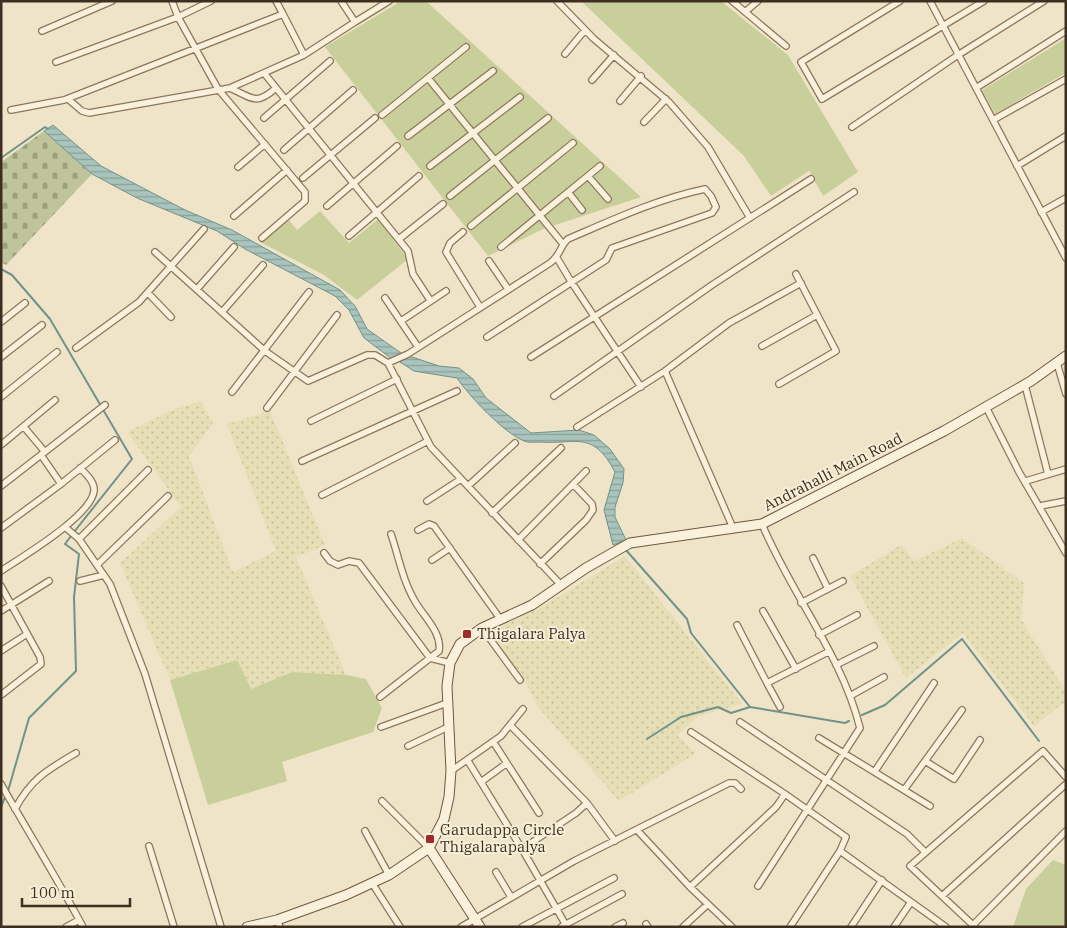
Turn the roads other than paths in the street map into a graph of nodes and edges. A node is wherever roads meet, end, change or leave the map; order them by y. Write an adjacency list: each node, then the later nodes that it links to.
1 (112, 1): 20 (street)
2 (172, 1): 16 (street)
3 (212, 1): 16 (street)
4 (276, 1): 15 (street)
5 (341, 1): 17 (street)
6 (389, 1): 17 (street)
7 (557, 1): 19 (street)
8 (732, 1): 14 (street)
9 (758, 1): 14 (street)
10 (900, 1): 18 (street)
11 (930, 1): 18 (street)
12 (984, 1): 18 (street)
13 (1044, 1): 28 (street)
14 (745, 12): 22 (street)
15 (283, 14): 24 (street); 26 (street)
16 (178, 17): 24 (street); 30 (street)
17 (355, 22): 26 (street)
18 (943, 26): 28 (street)
19 (585, 30): 25 (street); 27 (street)
20 (42, 31)
21 (1066, 31): 39 (street)
22 (786, 46)
23 (466, 47): 34 (street)
24 (196, 50): 40 (street); 43 (street)
25 (564, 54)
26 (304, 55): 32 (street)
27 (614, 55): 33 (street); 36 (street)
28 (958, 55): 39 (street); 55 (street)
29 (330, 61): 45 (street)
30 (56, 62)
31 (493, 70): 47 (street)
32 (264, 73): 37 (street); 38 (street)
33 (641, 76): 44 (street); 46 (street)
34 (428, 78): 47 (street); 49 (street)
35 (1066, 79): 53 (street)
36 (592, 80)
37 (230, 88): 38 (street); 40 (street)
38 (276, 88): 45 (street)
39 (976, 88): 53 (street)
40 (218, 89): 43 (street); 61 (street)
41 (354, 90): 56 (street)
42 (520, 97): 57 (street)
43 (68, 99): 48 (street)
44 (666, 99): 54 (street); 89 (street)
45 (286, 100): 50 (street); 56 (street)
46 (620, 101)
47 (450, 104): 57 (street); 58 (street)
48 (11, 110)
49 (382, 115)
50 (264, 118)
51 (374, 118): 64 (street)
52 (548, 118): 65 (street)
53 (993, 120): 68 (street)
54 (644, 122)
55 (852, 127)
56 (309, 128): 63 (street); 64 (street)
57 (473, 133): 65 (street); 66 (street)
58 (408, 136)
59 (1066, 136): 68 (street)
60 (573, 143): 76 (street)
61 (265, 144): 69 (street); 70 (street)
62 (397, 146): 75 (street)
63 (284, 150)
64 (330, 155): 73 (street); 75 (street)
65 (496, 161): 76 (street); 79 (street)
66 (430, 166)
67 (600, 166): 72 (street)
68 (1017, 166): 86 (street)
69 (238, 167)
70 (287, 170): 88 (street); 94 (street)
71 (419, 176): 85 (street)
72 (588, 176): 77 (street); 81 (street)
73 (303, 178)
74 (810, 180): 89 (street)
75 (353, 183): 83 (street); 85 (street)
76 (517, 187): 87 (street); 90 (street)
77 (568, 192): 84 (street); 87 (street)
78 (854, 192): 131 (street)
79 (450, 196)
80 (1066, 198): 86 (street)
81 (608, 199)
82 (442, 204): 95 (street)
83 (327, 206)
84 (582, 210)
85 (377, 212): 93 (street); 95 (street)
86 (1041, 212): 101 (street)
87 (540, 215): 96 (street); 98 (street)
88 (234, 216)
89 (750, 218): 121 (street)
90 (471, 226)
91 (204, 229): 104 (street)
92 (463, 232): 116 (street)
93 (349, 236)
94 (262, 238)
95 (399, 239): 114 (street)
96 (563, 244): 100 (street); 106 (street)
97 (234, 247): 108 (street)
98 (501, 248)
99 (154, 252): 104 (street)
100 (558, 258): 106 (street); 109 (street)
101 (1066, 258)
102 (489, 261): 109 (street)
103 (263, 265): 117 (street)
104 (170, 266): 108 (street); 112 (street)
105 (796, 274): 107 (street)
106 (572, 283): 121 (street); 125 (street)
107 (801, 283): 119 (street); 137 (street)
108 (197, 289): 117 (street)
109 (508, 289): 116 (street)
110 (446, 291): 114 (street)
111 (308, 292): 129 (street)
112 (148, 293): 120 (street); 128 (street)
113 (385, 298): 122 (street)
114 (430, 300): 122 (street)
115 (25, 304): 123 (street)
116 (480, 307): 127 (street)
117 (222, 312): 129 (street)
118 (337, 315): 138 (street)
119 (818, 315): 126 (street); 140 (street)
120 (171, 317)
121 (594, 317): 131 (street); 134 (street)
122 (401, 321): 127 (street)
123 (1, 322)
124 (42, 325): 133 (street)
125 (487, 337)
126 (762, 346)
127 (418, 347): 135 (street)
128 (76, 348)
129 (265, 351): 138 (street); 144 (street)
130 (57, 352): 147 (street)
131 (617, 352): 142 (street); 146 (street)
132 (1066, 356): 136 (main road, Andrahalli Main Road)
133 (1, 357)
134 (531, 357)
135 (391, 362): 138 (street); 139 (street)
136 (1057, 363): 141 (main road, Andrahalli Main Road); 145 (street)
137 (664, 371): 142 (street); 183 (street)
138 (294, 372): 151 (street)
139 (397, 379): 152 (street); 153 (street)
140 (779, 384)
141 (1025, 385): 150 (main road, Andrahalli Main Road); 167 (street)
142 (641, 387): 155 (street)
143 (457, 391): 152 (street)
144 (232, 392)
145 (1066, 394)
146 (554, 396)
147 (1, 397)
148 (55, 400): 154 (street)
149 (104, 404): 161 (street)
150 (986, 407): 169 (street); 180 (main road, Andrahalli Main Road)
151 (267, 408)
152 (413, 411): 157 (street); 162 (street)
153 (311, 421)
154 (24, 427): 159 (street); 161 (street)
155 (577, 427)
156 (114, 440): 163 (street)
157 (428, 441): 168 (street); 174 (street)
158 (515, 443): 173 (street)
159 (1, 445)
160 (561, 448): 179 (street)
161 (43, 454): 170 (street); 171 (street)
162 (302, 461)
163 (80, 468): 171 (street); 181 (street)
164 (1066, 469): 167 (street)
165 (148, 470): 186 (street)
166 (586, 471): 172 (street)
167 (1048, 474): 169 (street)
168 (461, 479): 173 (street); 176 (street)
169 (1026, 481): 178 (street)
170 (3, 482)
171 (61, 484): 182 (street)
172 (573, 484): 187 (street); 194 (street)
173 (468, 486): 179 (street)
174 (322, 495)
175 (168, 496): 195 (street)
176 (427, 500)
177 (1066, 501): 178 (street)
178 (1040, 506): 188 (street)
179 (492, 513): 187 (street)
180 (762, 524): 183 (main road, Andrahalli Main Road); 204 (street)
181 (65, 527): 186 (street); 196 (street)
182 (1, 528)
183 (733, 528): 202 (main road, Andrahalli Main Road)
184 (418, 530): 189 (street)
185 (391, 534): 217 (street)
186 (77, 538): 195 (street)
187 (518, 540): 194 (street)
188 (1063, 542): 191 (street)
189 (450, 548): 193 (street); 209 (street)
190 (324, 553): 217 (street)
191 (1066, 553)
192 (813, 558): 203 (street)
193 (432, 560)
194 (540, 564): 202 (street)
195 (97, 565): 197 (street)
196 (1, 571)
197 (104, 575): 199 (street); 295 (street)
198 (49, 581): 205 (street)
199 (80, 581)
200 (843, 581): 203 (street)
201 (1, 586): 205 (street)
202 (562, 586): 209 (main road, Andrahalli Main Road)
203 (828, 589): 204 (street)
204 (801, 603): 213 (street)
205 (11, 605): 206 (street); 212 (street)
206 (1, 611)
207 (763, 611): 220 (street)
208 (857, 615): 213 (street)
209 (501, 620): 211 (main road, Andrahalli Main Road)
210 (737, 625): 223 (street)
211 (482, 628): 218 (main road, Andrahalli Main Road); 222 (street)
212 (27, 634): 215 (street); 225 (street)
213 (819, 635): 216 (street)
214 (874, 646): 219 (street)
215 (1, 651)
216 (828, 652): 219 (street); 220 (street)
217 (430, 658): 218 (street); 227 (street)
218 (450, 663): 228 (main road, Andrahalli Main Road)
219 (836, 665): 226 (street)
220 (796, 669): 223 (street)
221 (884, 677): 226 (street)
222 (520, 680)
223 (768, 683): 229 (street)
224 (934, 683): 247 (street)
225 (1, 695)
226 (850, 696): 242 (street)
227 (380, 697)
228 (447, 703): 234 (street); 235 (main road, Andrahalli Main Road)
229 (780, 707)
230 (523, 709): 233 (street)
231 (962, 710): 244 (street)
232 (740, 722): 249 (street)
233 (511, 726): 239 (street); 257 (street)
234 (381, 727)
235 (448, 728): 240 (street); 246 (main road, Andrahalli Main Road)
236 (691, 732): 255 (street)
237 (819, 738): 242 (street)
238 (980, 740): 244 (street)
239 (494, 743): 243 (street); 245 (street)
240 (408, 746)
241 (76, 753): 259 (street)
242 (845, 754): 247 (street); 249 (street)
243 (468, 761): 246 (street); 250 (street)
244 (924, 761): 254 (street)
245 (507, 764): 250 (street); 261 (street)
246 (451, 771): 267 (main road, Andrahalli Main Road)
247 (875, 771): 254 (street)
248 (1066, 777): 270 (street)
249 (826, 781): 260 (street); 270 (street)
250 (481, 782): 268 (street)
251 (1066, 784): 280 (street)
252 (2, 786): 259 (street)
253 (741, 789): 262 (street)
254 (904, 790): 258 (street)
255 (785, 794): 260 (street); 278 (street)
256 (382, 801): 267 (street)
257 (586, 802): 265 (street); 268 (street)
258 (930, 806)
259 (14, 809): 285 (street)
260 (808, 810): 269 (street); 277 (street)
261 (539, 813)
262 (637, 830): 265 (street); 278 (street)
263 (365, 831): 272 (street)
264 (1066, 831): 291 (street)
265 (615, 841): 274 (street)
266 (149, 846): 294 (street)
267 (429, 848): 272 (main road, Andrahalli Main Road); 289 (main road)
268 (522, 849): 274 (street)
269 (840, 851): 275 (street); 303 (street)
270 (925, 852): 280 (street)
271 (496, 872): 281 (street)
272 (389, 875): 276 (main road, Andrahalli Main Road)
273 (614, 878): 284 (street)
274 (540, 880): 281 (street); 284 (street)
275 (882, 880): 282 (street); 304 (street)
276 (372, 883): 288 (main road, Andrahalli Main Road); 297 (street)
277 (758, 886)
278 (690, 887): 283 (street)
279 (622, 894): 290 (street)
280 (942, 896): 291 (street)
281 (512, 897): 289 (street)
282 (911, 902): 286 (street); 305 (street)
283 (708, 904): 301 (street); 302 (street)
284 (556, 908): 290 (street); 299 (street)
285 (79, 920): 292 (street); 293 (street)
286 (938, 921): 306 (street); 307 (street)
287 (623, 922): 300 (street)
288 (279, 923): 296 (main road, Andrahalli Main Road)
289 (477, 923): 298 (street)
290 (565, 926)
291 (974, 926)
292 (66, 927)
293 (83, 927)
294 (174, 927)
295 (221, 927)
296 (247, 927)
297 (400, 927)
298 (461, 927)
299 (522, 927)
300 (615, 927)
301 (683, 927)
302 (732, 927)
303 (790, 927)
304 (851, 927)
305 (894, 927)
306 (933, 927)
307 (946, 927)

